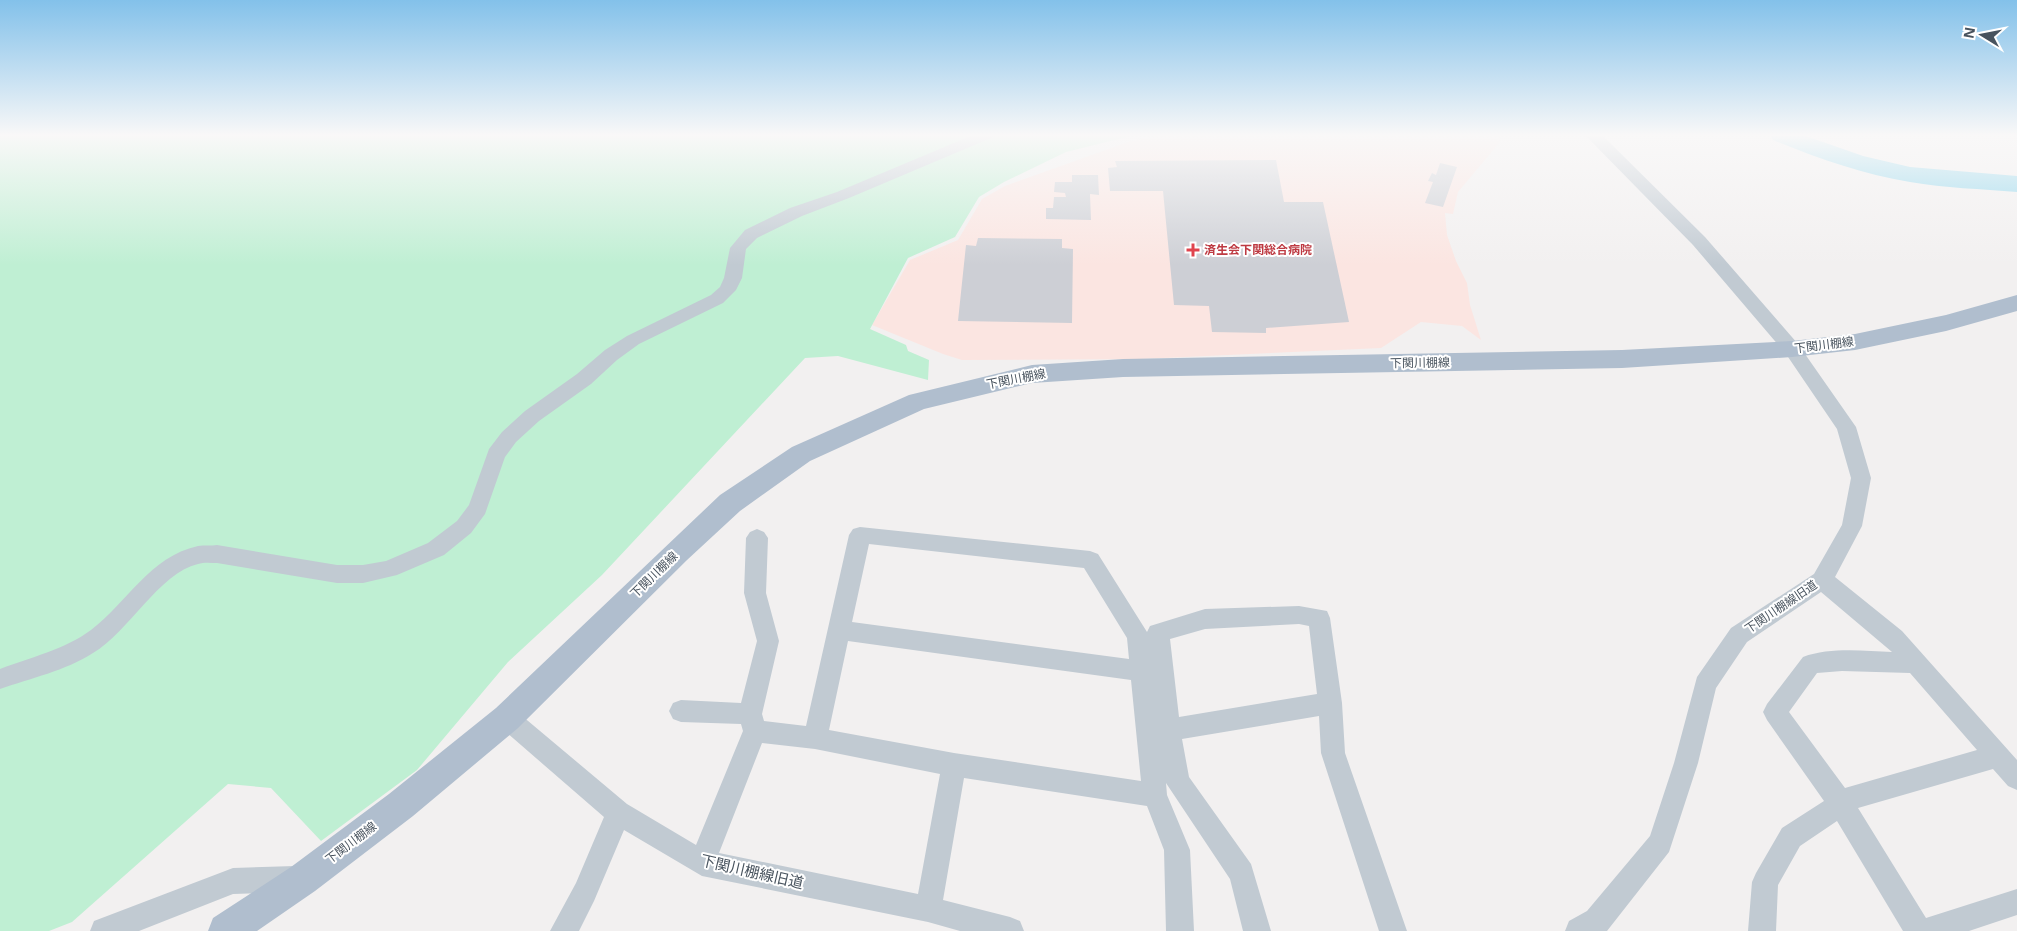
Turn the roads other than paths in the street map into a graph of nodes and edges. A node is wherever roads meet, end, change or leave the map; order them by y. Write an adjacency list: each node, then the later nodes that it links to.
1 (882, 178): 10 (street)
2 (1636, 178): 4 (street, 下関川棚線旧道)
3 (2017, 303): 4 (main road, 下関川棚線)
4 (1792, 349): 6 (street, 下関川棚線旧道); 13 (main road, 下関川棚線)
5 (757, 538): 14 (street)
6 (1822, 580): 8 (street); 34 (street, 下関川棚線旧道)
7 (839, 630): 9 (street); 9 (street); 16 (street)
8 (1916, 663): 17 (street); 21 (street)
9 (1141, 671): 20 (street)
10 (0, 679)
11 (1330, 703): 15 (street); 15 (street); 33 (street)
12 (680, 710): 14 (street)
13 (507, 718): 22 (street, 下関川棚線旧道); 24 (main road, 下関川棚線)
14 (753, 723): 16 (street); 23 (street)
15 (1168, 730): 32 (street)
16 (815, 738): 18 (street)
17 (1998, 756): 19 (street); 21 (street)
18 (954, 765): 20 (street); 26 (street)
19 (2017, 778)
20 (1155, 795): 31 (street)
21 (1841, 804): 35 (street); 36 (street)
22 (618, 813): 23 (street, 下関川棚線旧道); 29 (street)
23 (702, 863): 26 (street, 下関川棚線旧道)
24 (303, 879): 27 (street); 28 (main road, 下関川棚線)
25 (2017, 902): 37 (street)
26 (928, 909): 30 (street, 下関川棚線旧道)
27 (104, 931)
28 (226, 931)
29 (564, 931)
30 (1010, 931)
31 (1180, 931)
32 (1257, 931)
33 (1393, 931)
34 (1579, 931)
35 (1762, 931)
36 (1918, 931)
37 (1928, 931)

